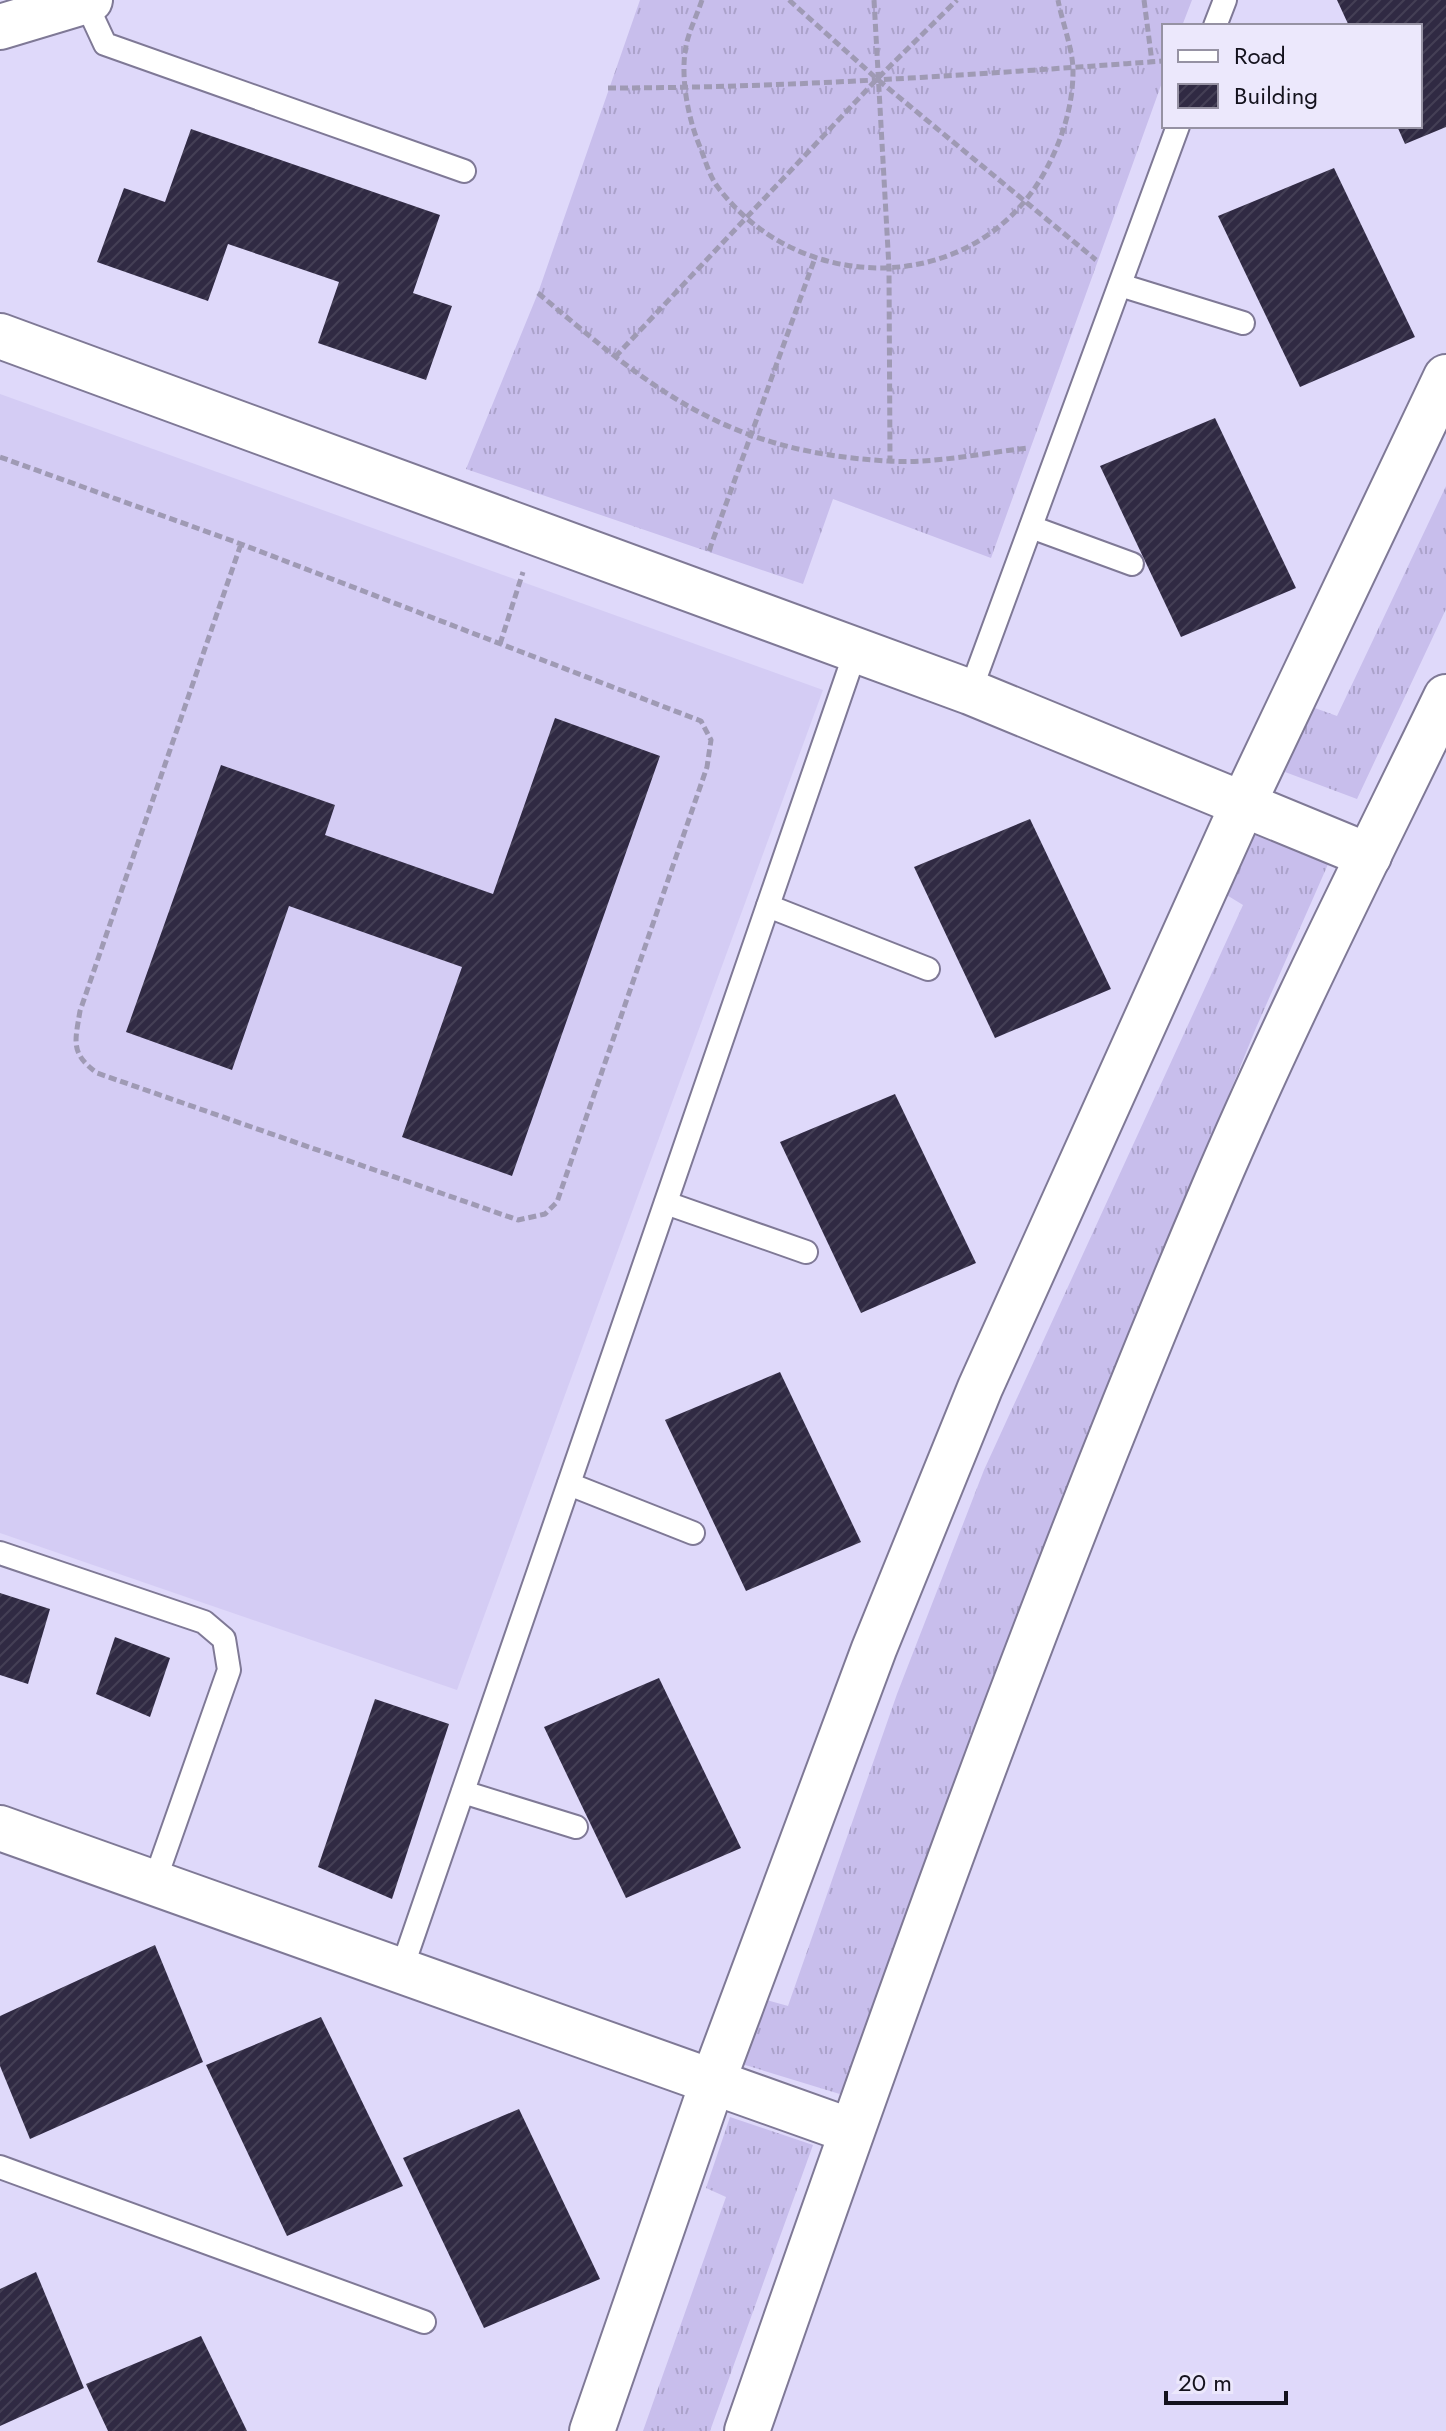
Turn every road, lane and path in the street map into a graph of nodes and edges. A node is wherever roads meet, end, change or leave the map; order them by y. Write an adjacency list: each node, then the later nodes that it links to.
1 (702, 0): 16 (path)
2 (789, 0): 14 (path)
3 (874, 0): 14 (path)
4 (957, 0): 14 (path)
5 (1058, 0): 13 (path)
6 (1144, 0): 12 (path)
7 (1225, 0): 9 (lane)
8 (88, 1): 10 (street); 18 (lane)
9 (1216, 24)
10 (0, 27)
11 (1162, 61): 12 (path)
12 (1152, 62): 13 (path)
13 (1073, 70): 14 (path); 19 (path)
14 (877, 79): 16 (path); 19 (path); 20 (path); 23 (path)
15 (608, 88): 16 (path)
16 (687, 88): 20 (path)
17 (1177, 128): 24 (lane)
18 (464, 171)
19 (1027, 203): 22 (path); 23 (path)
20 (748, 217): 21 (path); 28 (path)
21 (815, 258): 23 (path); 30 (path)
22 (1098, 262)
23 (889, 268): 33 (path)
24 (1120, 285): 26 (lane); 34 (lane)
25 (538, 293): 28 (path)
26 (1243, 323)
27 (0, 336): 35 (street)
28 (614, 357): 30 (path)
29 (1446, 377): 43 (street)
30 (751, 438): 33 (path); 37 (path)
31 (1031, 448): 33 (path)
32 (0, 457): 36 (path)
33 (890, 461)
34 (1031, 527): 38 (lane); 41 (lane)
35 (536, 532): 39 (path); 40 (street)
36 (241, 544): 39 (path); 39 (path)
37 (709, 552)
38 (1132, 564)
39 (500, 644)
40 (856, 650): 41 (street); 45 (lane)
41 (970, 692): 43 (street)
42 (1446, 697): 44 (street)
43 (1244, 802): 44 (street); 57 (street)
44 (1369, 856): 58 (street)
45 (768, 906): 46 (lane); 47 (lane)
46 (928, 969)
47 (666, 1203): 48 (lane); 49 (lane)
48 (806, 1252)
49 (569, 1484): 50 (lane); 52 (lane)
50 (693, 1533)
51 (0, 1553): 55 (lane)
52 (463, 1792): 53 (lane); 56 (lane)
53 (576, 1827)
54 (2, 1835): 55 (street)
55 (154, 1883): 56 (street)
56 (401, 1971): 57 (street)
57 (713, 2081): 58 (street); 61 (street)
58 (851, 2131): 62 (street)
59 (0, 2167): 60 (lane)
60 (424, 2322)
61 (592, 2431)
62 (747, 2431)

